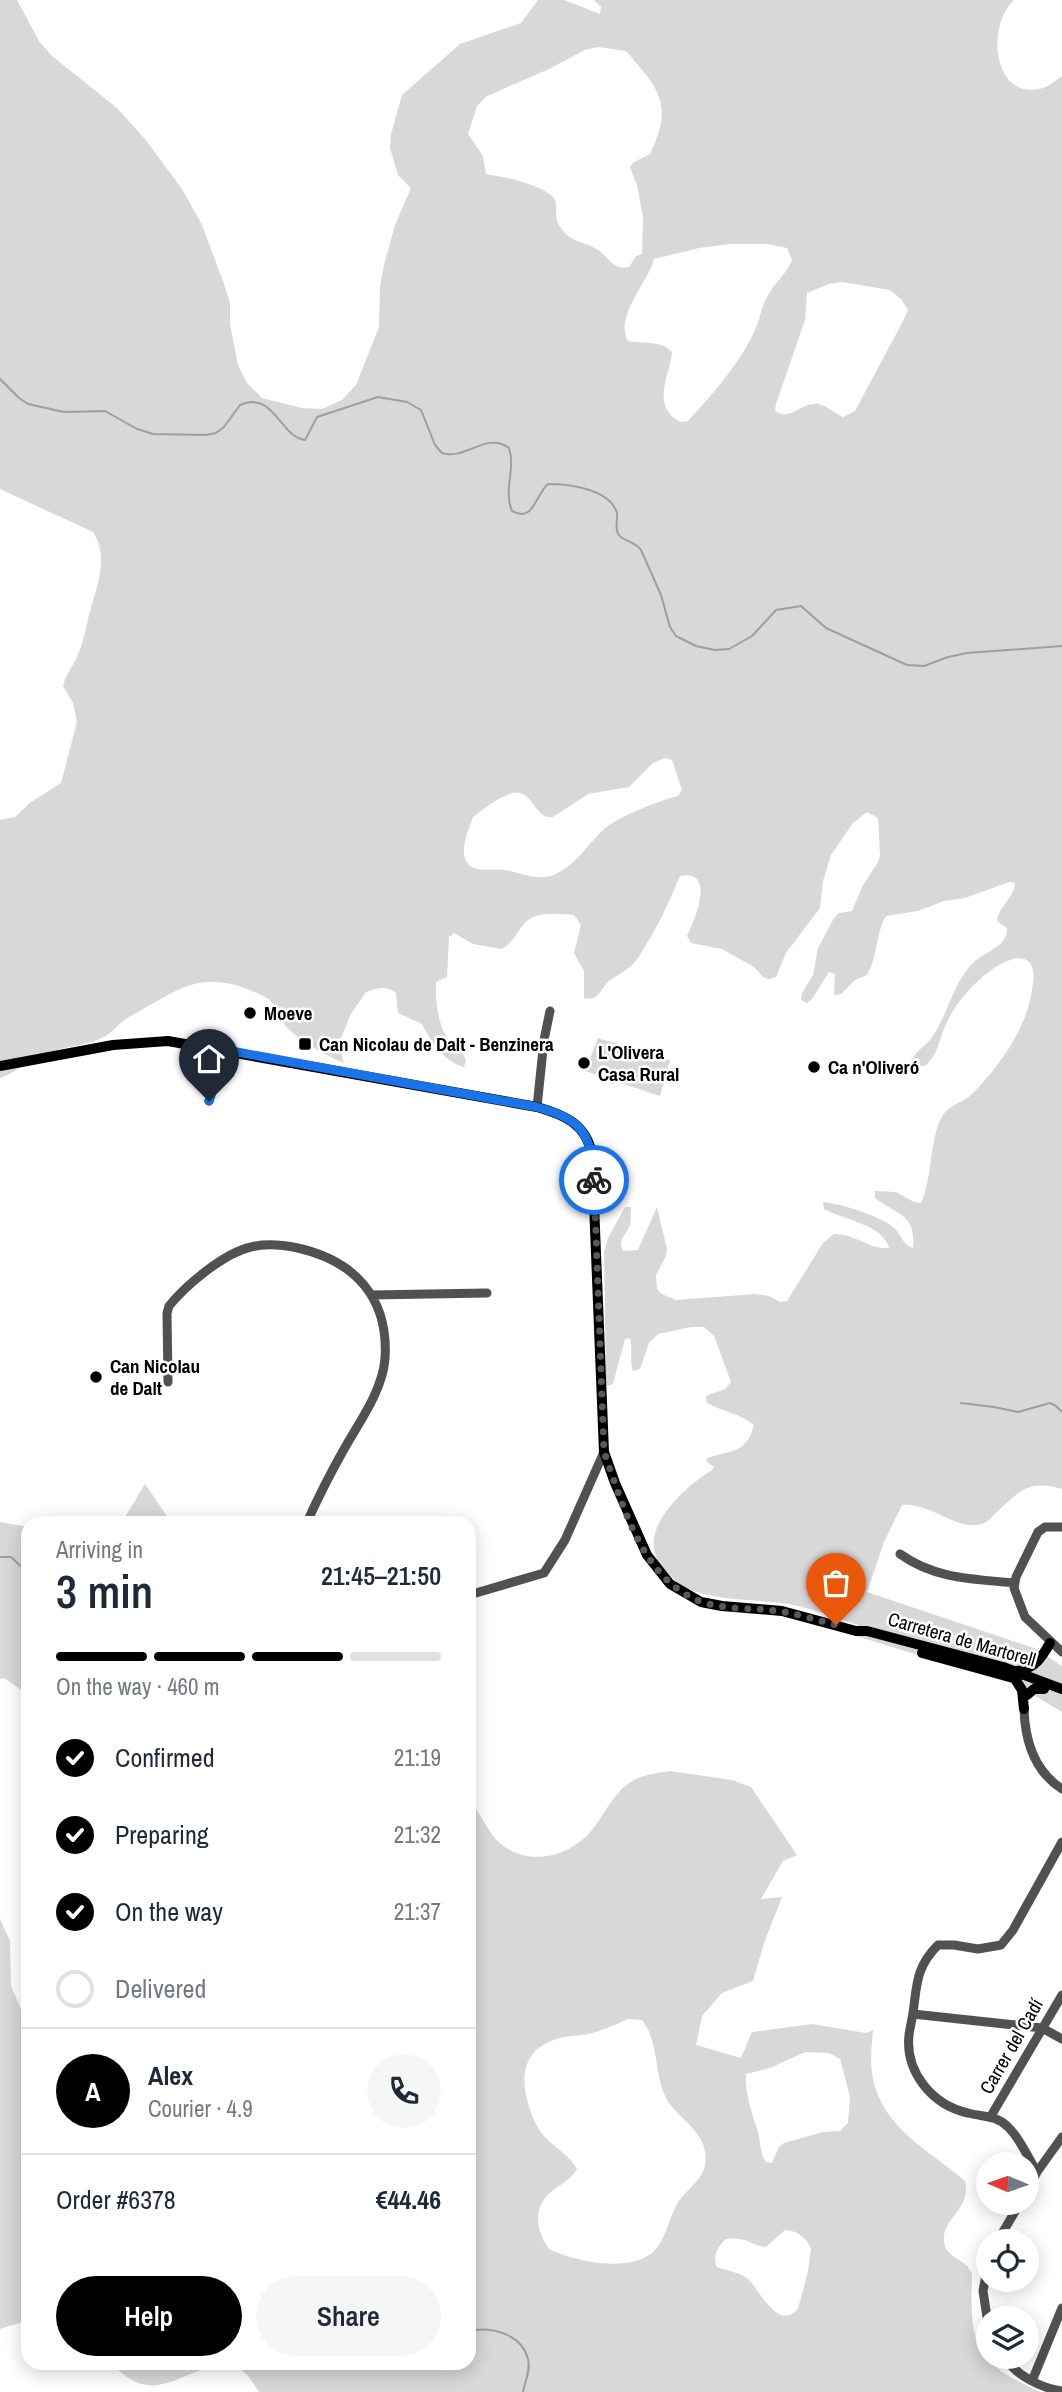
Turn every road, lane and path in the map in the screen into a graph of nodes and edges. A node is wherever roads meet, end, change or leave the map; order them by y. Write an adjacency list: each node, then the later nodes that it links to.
1 (550, 1011): 5 (street)
2 (226, 1050): 3 (main road, Carretera de Martorell); 4 (street); 5 (main road, Carretera de Martorell)
3 (0, 1066)
4 (209, 1101)
5 (537, 1107): 9 (main road, Carretera de Martorell)
6 (487, 1293): 7 (street)
7 (371, 1295): 8 (street); 10 (street)
8 (168, 1382)
9 (604, 1452): 14 (street); 15 (main road, Carretera de Martorell)
10 (310, 1516)
11 (1062, 1527): 13 (street)
12 (900, 1553): 13 (street)
13 (1014, 1583): 16 (street)
14 (476, 1593)
15 (856, 1630): 19 (main road, Carretera de Martorell); 20 (main road)
16 (1050, 1643): 17 (street); 18 (main road)
17 (1062, 1652)
18 (1040, 1660): 20 (main road); 22 (main road)
19 (1003, 1667): 20 (main road, Carretera de Martorell); 21 (main road)
20 (1015, 1675): 21 (main road); 22 (main road, Carretera de Martorell)
21 (1026, 1689): 22 (main road); 23 (main road)
22 (1056, 1690)
23 (1024, 1709): 24 (street)
24 (1062, 1789)
25 (1062, 1842): 27 (street)
26 (1062, 1995): 28 (street, Carrer del Cadí)
27 (913, 2014): 28 (street); 30 (street)
28 (1042, 2028): 29 (street); 30 (street, Carrer del Cadí)
29 (1062, 2039)
30 (991, 2116): 32 (street)
31 (1062, 2137): 33 (street)
32 (1025, 2152)
33 (1040, 2168)
34 (1062, 2308): 36 (street)
35 (1014, 2369): 36 (street)
36 (1032, 2381): 37 (street)
37 (1062, 2391)

